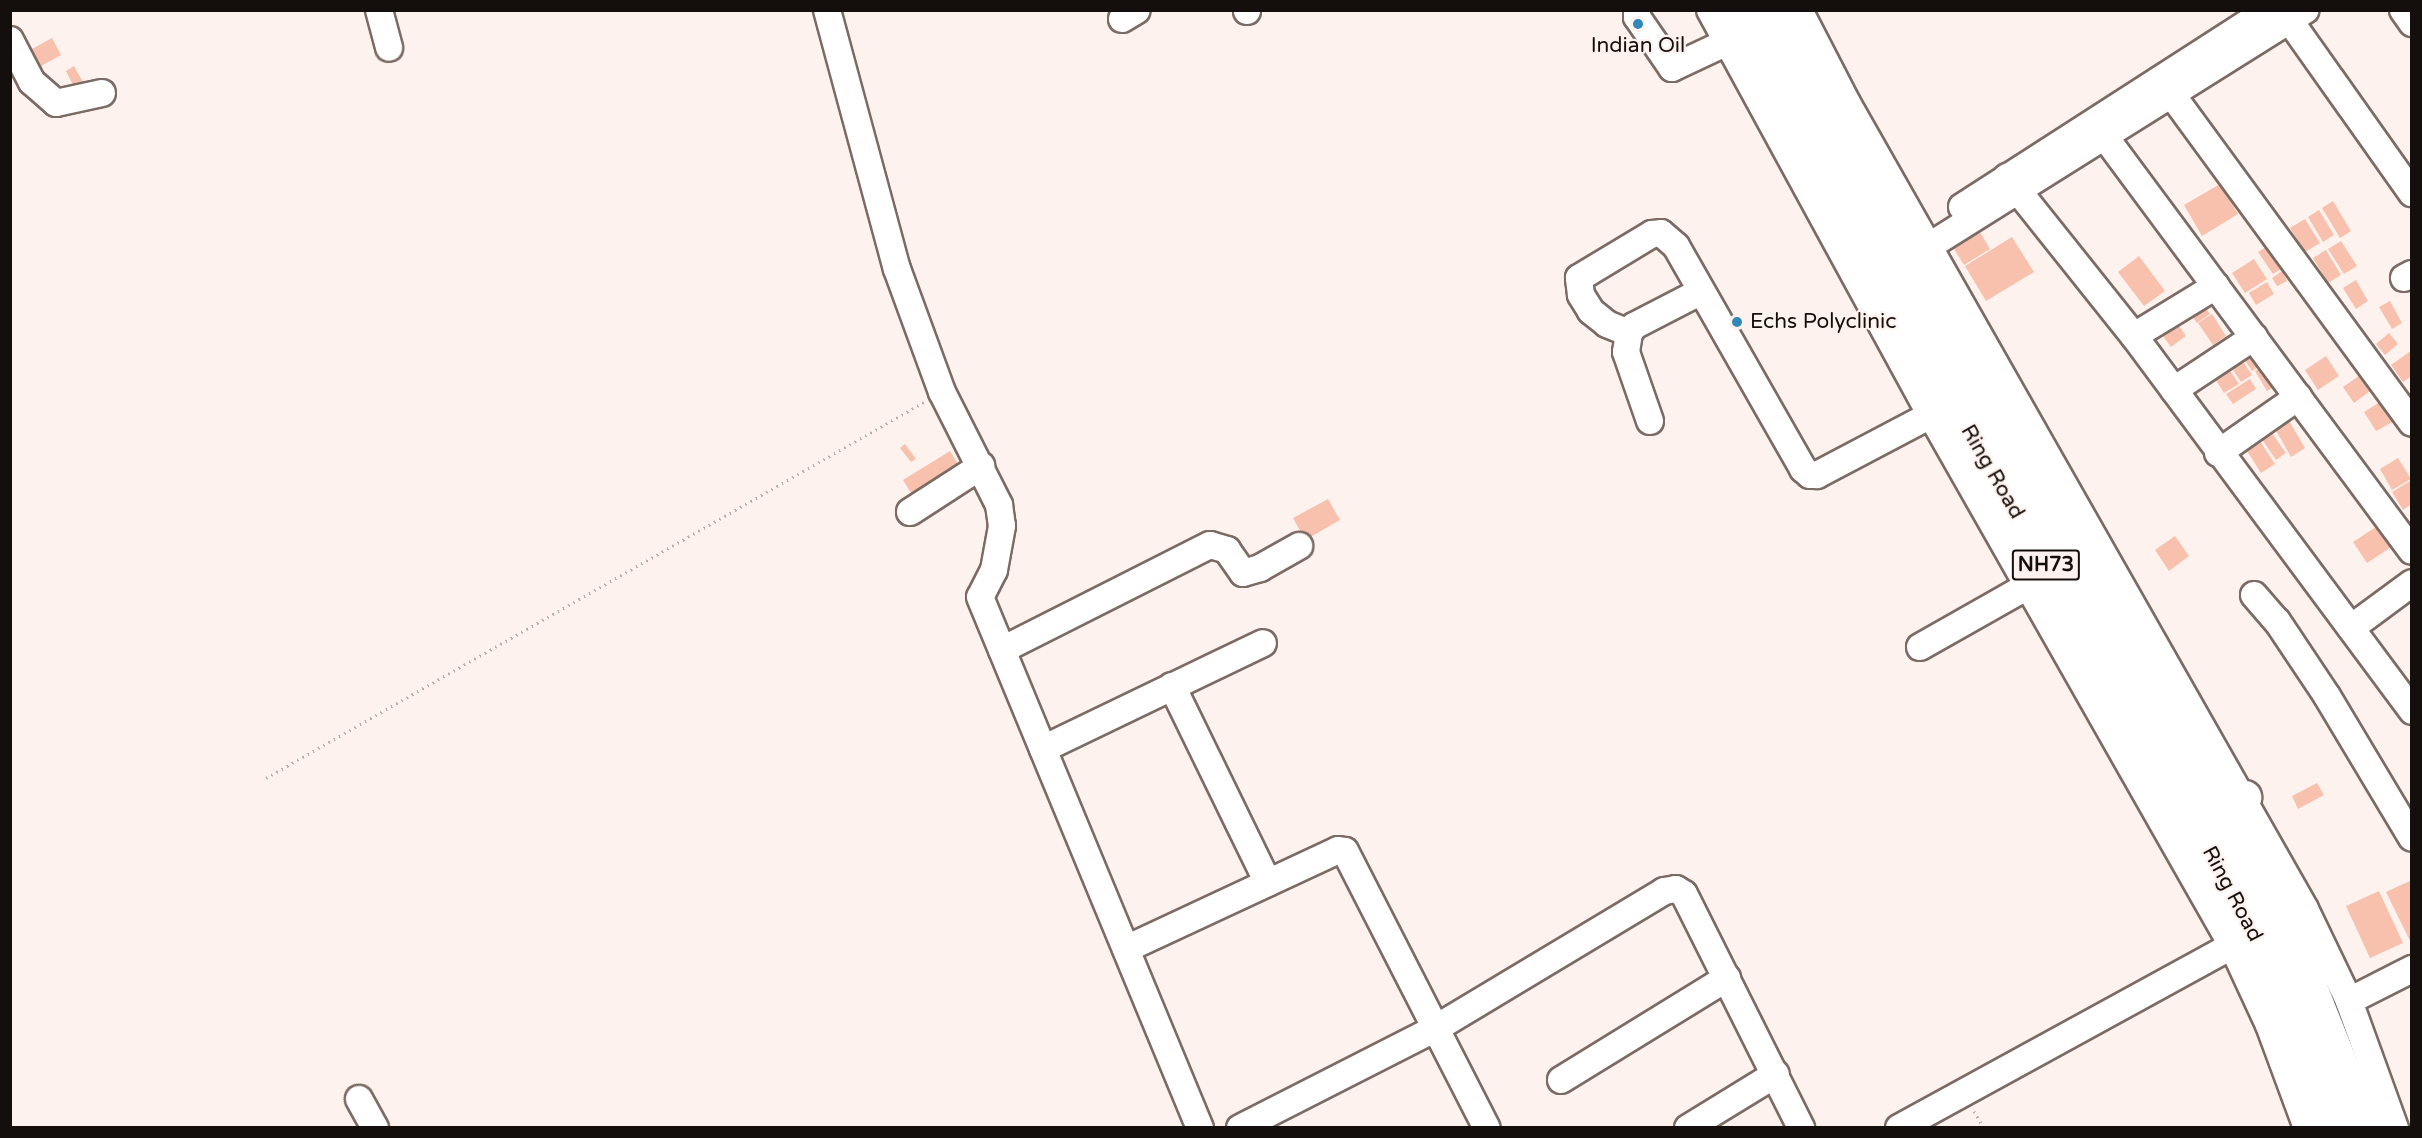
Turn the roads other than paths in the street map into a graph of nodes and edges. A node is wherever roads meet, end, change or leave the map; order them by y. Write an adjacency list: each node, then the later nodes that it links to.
1 (380, 10): 11 (street)
2 (827, 10): 29 (street)
3 (1637, 10): 9 (street)
4 (1710, 10): 9 (street)
5 (1798, 10): 17 (street)
6 (2403, 10): 8 (street)
7 (2288, 14): 13 (street); 15 (street); 16 (street)
8 (2412, 23)
9 (1747, 24): 17 (highway, Ring Road / NH73); 25 (street); 30 (highway, Ring Road / NH73)
10 (10, 40): 12 (street)
11 (389, 48)
12 (102, 93)
13 (2172, 95): 14 (street); 27 (street)
14 (2105, 137): 15 (street); 18 (street)
15 (2012, 185): 17 (street); 21 (street)
16 (2412, 193)
17 (1913, 246): 30 (highway, Ring Road / NH73)
18 (2216, 286): 21 (street); 22 (street)
19 (1700, 292): 20 (street); 20 (street); 25 (street)
20 (1629, 333): 26 (street)
21 (2134, 336): 23 (street)
22 (2254, 337): 23 (street); 24 (street)
23 (2174, 390): 28 (street)
24 (2298, 397): 28 (street); 33 (street)
25 (1931, 415): 30 (street)
26 (1650, 421)
27 (2412, 423)
28 (2218, 453): 37 (street)
29 (981, 466): 31 (street); 40 (street)
30 (2028, 505): 35 (street); 44 (highway, Ring Road / NH73); 47 (highway, Ring Road / NH73)
31 (910, 512)
32 (1299, 546): 40 (street)
33 (2412, 551)
34 (2412, 583): 37 (street)
35 (2028, 586): 39 (street); 47 (street)
36 (2254, 595): 45 (street)
37 (2351, 628): 42 (street)
38 (1263, 643): 41 (street)
39 (1920, 646)
40 (1002, 650): 43 (street)
41 (1172, 686): 43 (street); 46 (street)
42 (2412, 711)
43 (1043, 748): 48 (street)
44 (2232, 804): 51 (street); 56 (highway, Ring Road / NH73)
45 (2412, 838)
46 (1268, 883): 48 (street); 52 (street)
47 (2243, 939): 63 (street); 64 (street); 65 (highway, Ring Road / NH73)
48 (1126, 949): 59 (street)
49 (2412, 969): 51 (street)
50 (1727, 978): 52 (street); 53 (street); 54 (street)
51 (2349, 1001): 56 (street)
52 (1438, 1027): 57 (street); 60 (street)
53 (1776, 1074): 61 (street); 62 (street)
54 (1561, 1080)
55 (359, 1100): 58 (street)
56 (2381, 1125)
57 (1482, 1126)
58 (375, 1128)
59 (1200, 1128)
60 (1240, 1128)
61 (1688, 1128)
62 (1801, 1128)
63 (1899, 1128)
64 (2307, 1128)
65 (2336, 1128)

